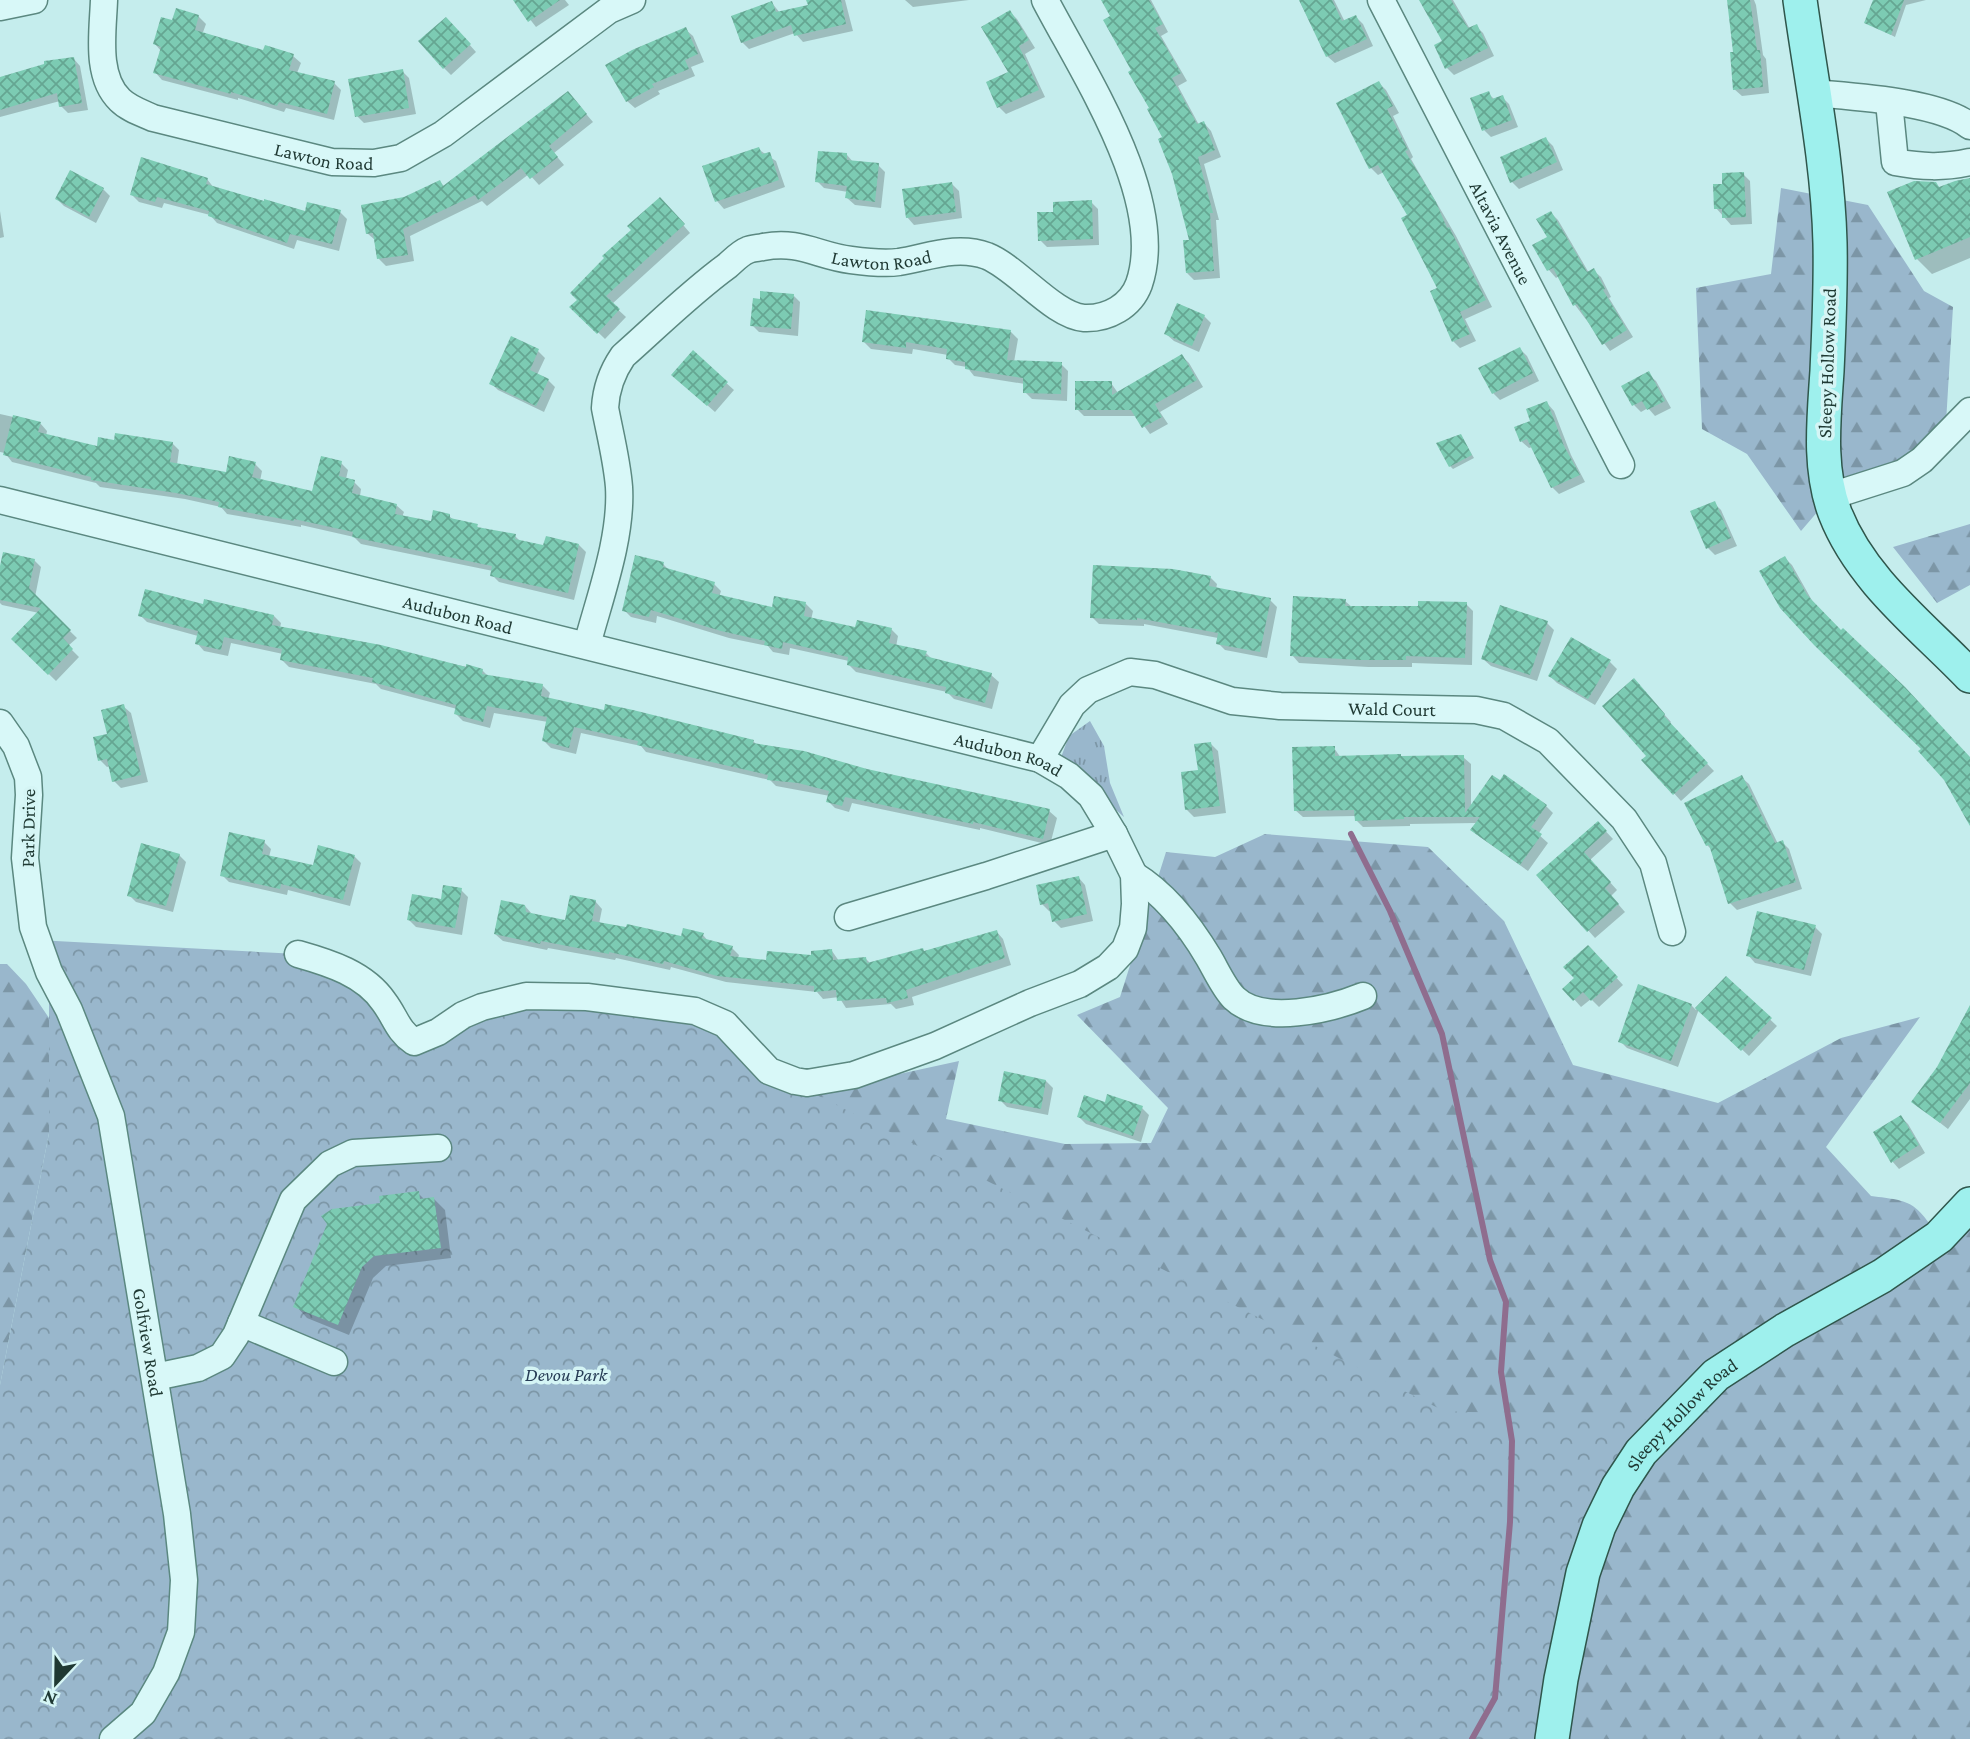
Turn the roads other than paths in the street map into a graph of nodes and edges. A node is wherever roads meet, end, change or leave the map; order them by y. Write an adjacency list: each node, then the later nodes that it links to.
1 (34, 0): 7 (street)
2 (104, 0): 6 (street, Lawton Road)
3 (1045, 0): 17 (street, Lawton Road)
4 (1381, 0): 14 (street, Altavia Avenue)
5 (1821, 0): 8 (street)
6 (627, 1)
7 (0, 7)
8 (1802, 14): 9 (main road, Sleepy Hollow Road)
9 (1813, 93): 10 (street); 15 (main road, Sleepy Hollow Road)
10 (1889, 102): 11 (street); 12 (street)
11 (1970, 126)
12 (1970, 162)
13 (1970, 411): 15 (street)
14 (1621, 465)
15 (1831, 496): 18 (main road, Sleepy Hollow Road)
16 (0, 500): 17 (street, Audubon Road)
17 (587, 645): 20 (street, Audubon Road)
18 (1970, 676)
19 (0, 723): 25 (street, Park Drive)
20 (1040, 759): 21 (street, Audubon Road); 24 (street, Wald Court)
21 (1114, 834): 22 (street, Audubon Road); 23 (street)
22 (1133, 875): 26 (street, Audubon Road); 27 (street)
23 (848, 917)
24 (1672, 932)
25 (37, 940): 32 (street, Golfview Road)
26 (298, 954)
27 (1363, 996)
28 (438, 1147): 30 (street)
29 (1970, 1204): 34 (main road, Sleepy Hollow Road)
30 (241, 1323): 31 (street); 32 (street)
31 (334, 1362)
32 (155, 1377): 33 (street, Golfview Road)
33 (113, 1739)
34 (1552, 1739)

